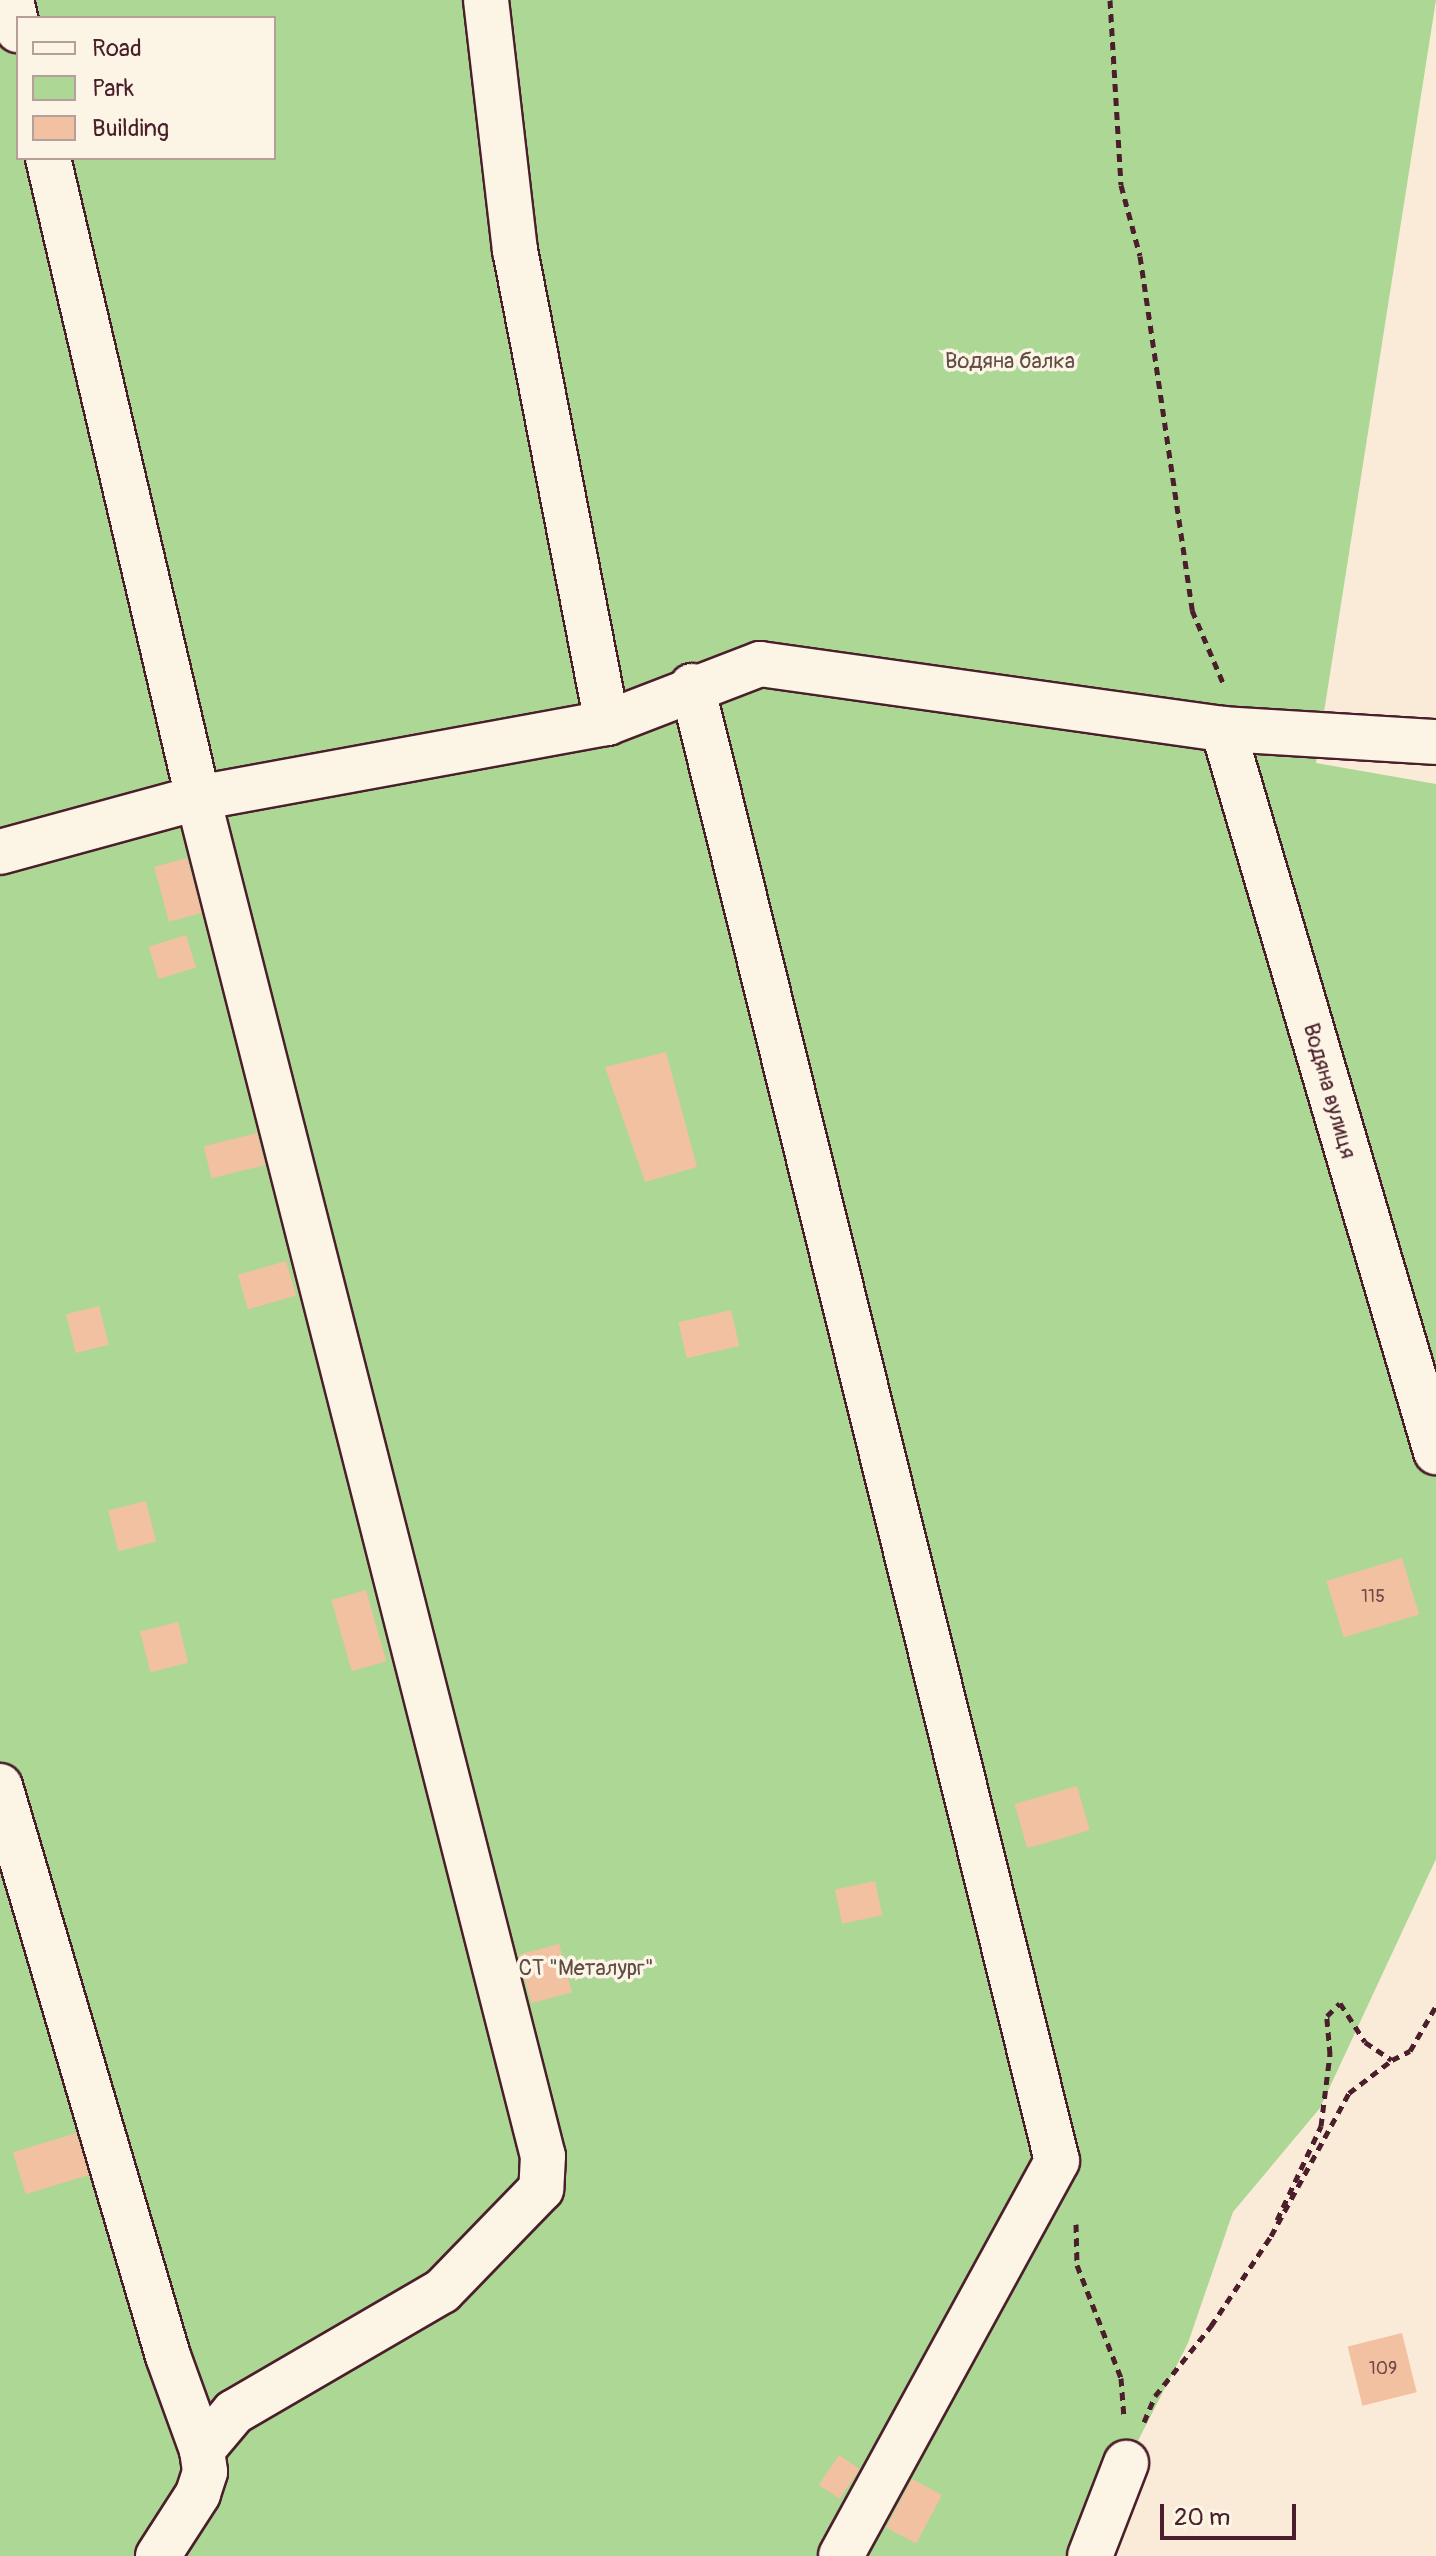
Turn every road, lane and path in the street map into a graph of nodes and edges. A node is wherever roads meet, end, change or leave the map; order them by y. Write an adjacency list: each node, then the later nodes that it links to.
1 (11, 0): 4 (street)
2 (486, 0): 7 (street)
3 (1110, 0): 8 (path)
4 (16, 21)
5 (48, 160): 10 (street)
6 (692, 686): 7 (street); 8 (street); 16 (street)
7 (607, 723): 10 (street)
8 (1223, 729): 9 (street); 12 (street, Водяна вулиця)
9 (1436, 742)
10 (198, 798): 11 (street); 18 (street)
11 (0, 852)
12 (1436, 1452)
13 (0, 1786): 18 (street)
14 (1436, 2006): 15 (path)
15 (1392, 2060): 17 (path); 17 (path)
16 (1057, 2161): 19 (path); 21 (street)
17 (1271, 2236): 19 (path)
18 (202, 2450): 20 (street)
19 (1126, 2463): 22 (street)
20 (158, 2556)
21 (841, 2556)
22 (1090, 2556)

